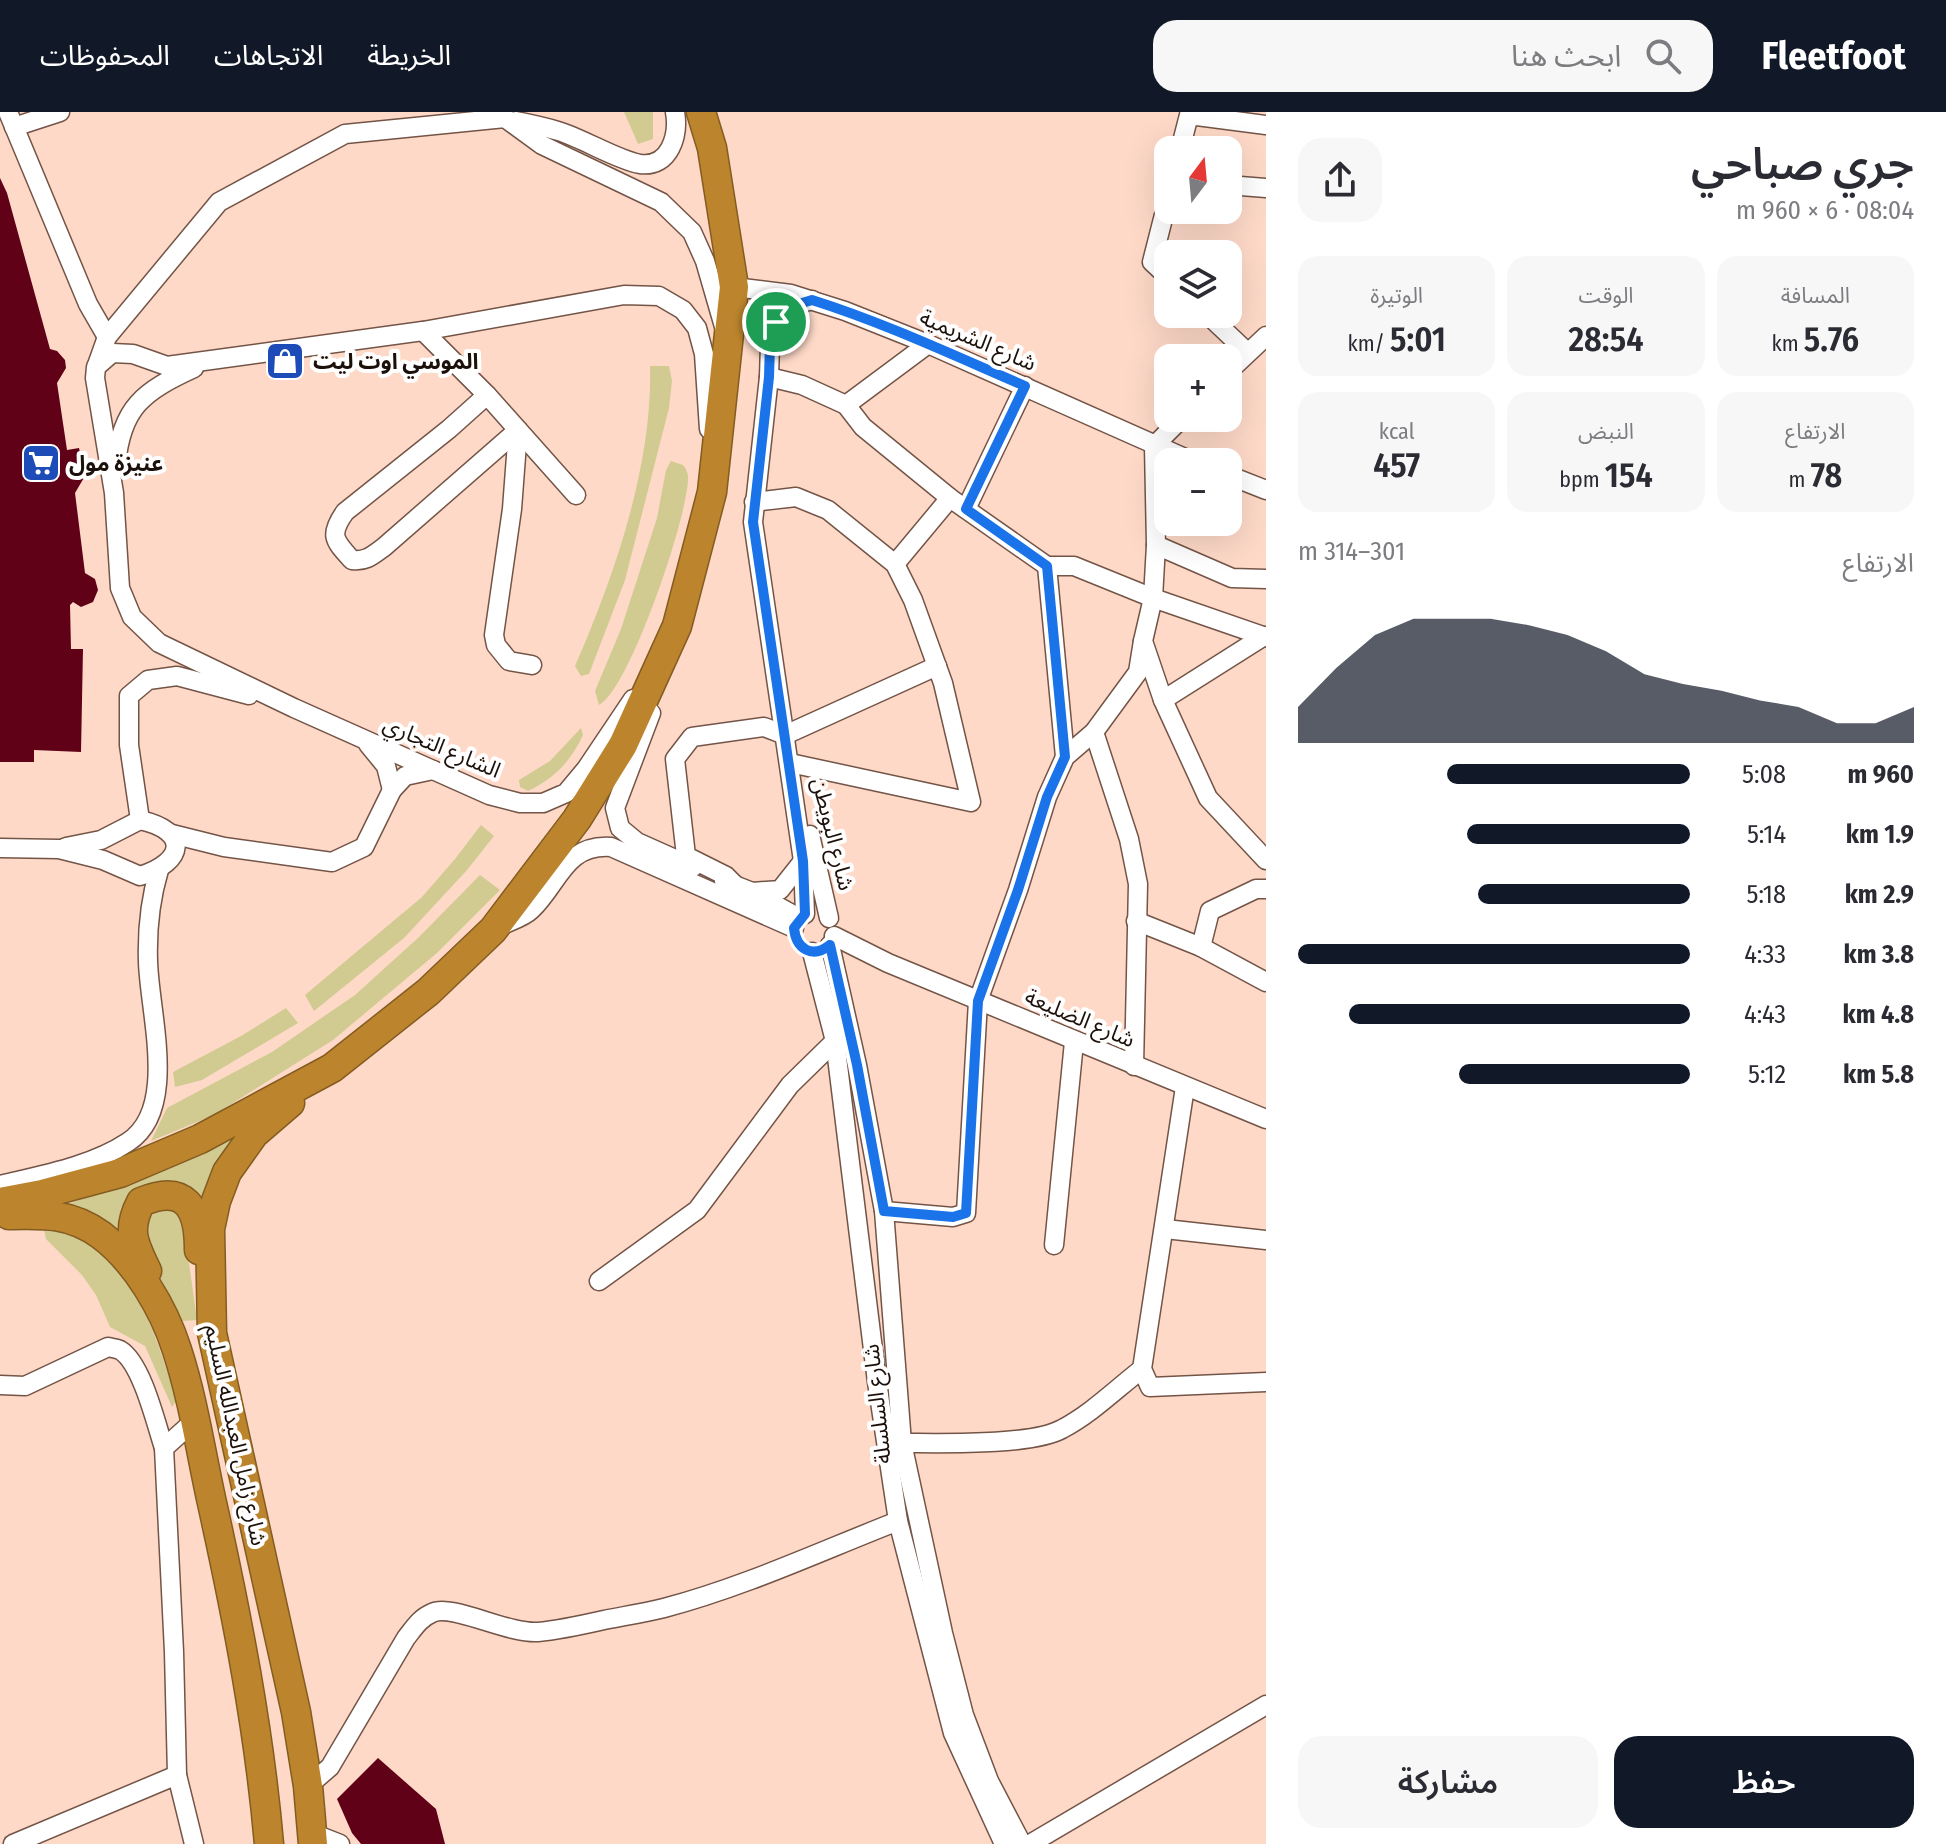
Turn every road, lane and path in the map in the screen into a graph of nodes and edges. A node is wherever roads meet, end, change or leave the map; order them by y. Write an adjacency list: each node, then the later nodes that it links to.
1 (60, 112): 5 (street)
2 (675, 112): 4 (street)
3 (701, 112): 10 (highway)
4 (505, 118): 15 (street); 17 (street)
5 (11, 120): 15 (street)
6 (1266, 125): 7 (street)
7 (1184, 136)
8 (1242, 186): 9 (street)
9 (1266, 188)
10 (734, 287): 11 (street, شارع الشريمية); 17 (highway)
11 (812, 300): 16 (street, شارع الشريمية); 22 (street)
12 (1222, 328): 18 (street)
13 (423, 331): 20 (street); 24 (street); 32 (street)
14 (1266, 336): 18 (street)
15 (107, 337): 21 (street)
16 (928, 344): 23 (street, شارع الشريمية); 25 (street)
17 (729, 345): 32 (highway)
18 (1247, 352): 19 (street)
19 (1242, 357)
20 (215, 359): 21 (street); 33 (street)
21 (96, 367): 33 (street)
22 (769, 377): 25 (street); 35 (street)
23 (1025, 386): 28 (street, شارع الشريمية); 36 (street)
24 (487, 395): 26 (street); 26 (street)
25 (846, 405): 36 (street)
26 (518, 430): 34 (street); 45 (street)
27 (1168, 432): 28 (street)
28 (1154, 446): 29 (street, شارع الشريمية); 37 (street)
29 (1159, 448)
30 (1242, 481): 31 (street)
31 (1266, 490)
32 (712, 492): 42 (highway)
33 (114, 493): 48 (street)
34 (576, 495)
35 (754, 502): 38 (street); 50 (street)
36 (958, 504): 38 (street); 39 (street)
37 (1156, 545): 40 (street); 41 (street)
38 (895, 564): 46 (street)
39 (1047, 566): 41 (street); 52 (street)
40 (1266, 579)
41 (1153, 598): 43 (street); 44 (street)
42 (677, 626): 54 (street, الشارع التجاري); 64 (street); 68 (highway)
43 (1265, 636): 47 (street)
44 (1143, 641): 47 (street); 49 (street)
45 (532, 665)
46 (937, 666): 50 (street); 53 (street)
47 (1163, 700): 61 (street)
48 (294, 708): 51 (street, الشارع التجاري); 56 (street)
49 (1094, 732): 52 (street); 67 (street)
50 (785, 735): 53 (street); 64 (street)
51 (364, 740): 54 (street, الشارع التجاري); 55 (street)
52 (1065, 757): 72 (street)
53 (790, 763): 62 (street); 69 (street, شارع البويطن)
54 (433, 770): 55 (street)
55 (392, 790): 58 (street)
56 (140, 820): 57 (street); 60 (street)
57 (172, 834): 58 (street); 63 (street)
58 (224, 847): 63 (street)
59 (0, 848): 60 (street)
60 (59, 849): 63 (street)
61 (1266, 860)
62 (803, 861): 64 (street); 66 (street)
63 (165, 865): 79 (street)
64 (744, 889): 66 (street)
65 (1266, 889): 70 (street)
66 (799, 920): 68 (street); 69 (street); 69 (street)
67 (1136, 921): 70 (street); 75 (street)
68 (493, 930): 76 (highway)
69 (826, 938): 72 (street, شارع الضليعة); 73 (street, شارع السلسلة); 81 (street, شارع السلسلة)
70 (1201, 947): 71 (street)
71 (1266, 982)
72 (978, 1001): 74 (street, شارع الضليعة); 81 (street)
73 (835, 1041): 86 (street); 95 (street, شارع السلسلة)
74 (1074, 1042): 75 (street, شارع الضليعة); 85 (street)
75 (1134, 1066): 77 (street, شارع الضليعة)
76 (332, 1068): 80 (highway); 87 (highway, شارع زامل العبدالله السليم)
77 (1185, 1087): 78 (street, شارع الضليعة); 83 (street)
78 (1264, 1115)
79 (0, 1185)
80 (0, 1202)
81 (884, 1211): 93 (street, شارع السلسلة)
82 (0, 1215): 88 (highway, شارع زامل العبدالله السليم)
83 (1165, 1229): 84 (street); 89 (street)
84 (1266, 1240)
85 (1054, 1245)
86 (599, 1281)
87 (212, 1333): 88 (highway); 98 (highway, شارع زامل العبدالله السليم)
88 (177, 1348): 92 (highway, شارع زامل العبدالله السليم)
89 (1142, 1369): 90 (street); 93 (street)
90 (1266, 1382)
91 (0, 1385): 94 (street)
92 (194, 1421): 94 (street); 102 (highway, شارع زامل العبدالله السليم)
93 (902, 1443): 105 (street, شارع السلسلة)
94 (164, 1448): 97 (street)
95 (898, 1521): 98 (street); 104 (street, شارع السلسلة)
96 (1266, 1705): 106 (street)
97 (177, 1775): 100 (street); 101 (street)
98 (308, 1786): 99 (highway, شارع زامل العبدالله السليم)
99 (312, 1838): 103 (street)
100 (13, 1844)
101 (194, 1844)
102 (269, 1844)
103 (340, 1844)
104 (1004, 1844)
105 (1022, 1844)
106 (1030, 1844)

